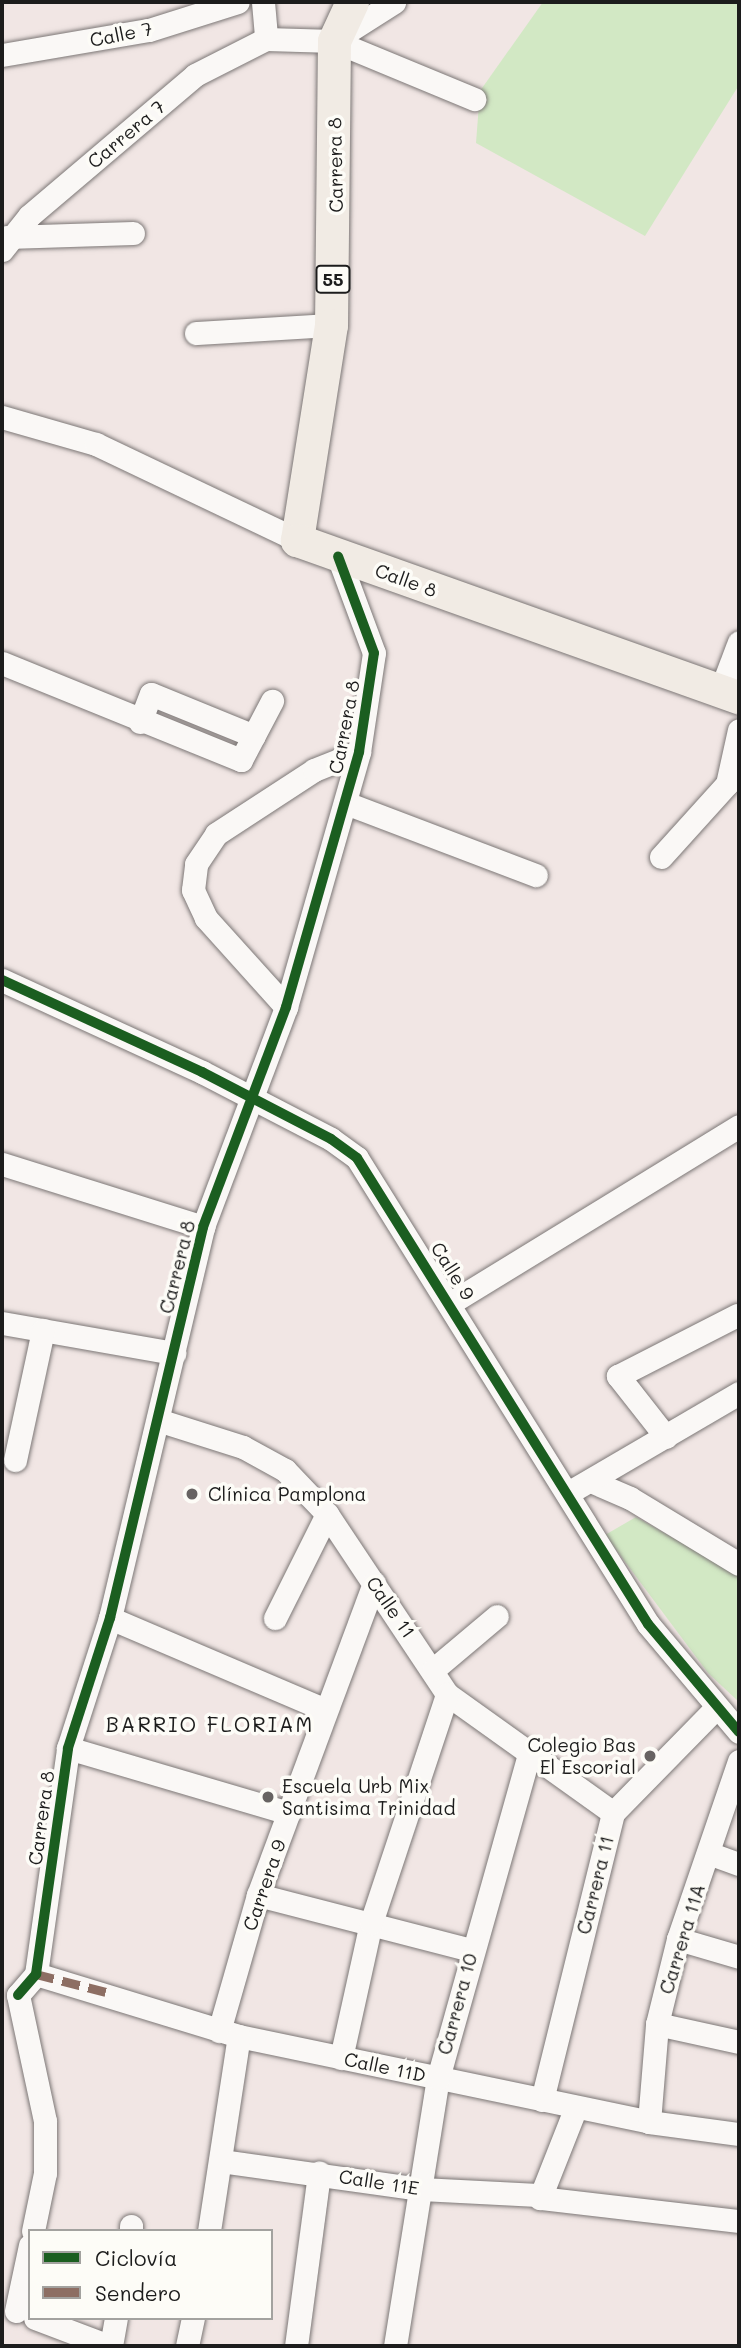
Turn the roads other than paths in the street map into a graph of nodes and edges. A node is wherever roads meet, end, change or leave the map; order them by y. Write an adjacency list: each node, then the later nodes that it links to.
1 (238, 2): 5 (street, Calle 7)
2 (394, 2): 4 (street)
3 (265, 20): 4 (street, Carrera 7); 8 (street, Carrera 7)
4 (343, 20): 6 (street); 9 (highway, Carrera 8 / 55)
5 (2, 55)
6 (474, 99)
7 (133, 233): 8 (street)
8 (5, 243)
9 (331, 326): 10 (street); 12 (highway, Carrera 8 / 55)
10 (196, 333)
11 (2, 417): 12 (street, Calle 8)
12 (297, 540): 13 (highway, Calle 8)
13 (338, 556): 16 (highway, Calle 8); 19 (street, Carrera 8)
14 (739, 642): 16 (street)
15 (2, 663): 17 (street)
16 (730, 694)
17 (272, 701)
18 (739, 730): 21 (street)
19 (359, 752): 20 (street, Carrera 8); 24 (street)
20 (346, 803): 22 (street); 24 (street, Carrera 8)
21 (661, 857)
22 (536, 875)
23 (2, 981): 25 (street, Calle 9)
24 (286, 1007): 25 (street, Carrera 8)
25 (254, 1100): 28 (street, Carrera 8); 29 (street, Calle 9)
26 (739, 1126): 29 (street)
27 (2, 1164): 28 (street)
28 (203, 1227): 33 (street, Carrera 8)
29 (452, 1303): 39 (street, Calle 9)
30 (737, 1315): 36 (street)
31 (2, 1323): 32 (street)
32 (43, 1330): 33 (street); 37 (street)
33 (174, 1353): 35 (street, Carrera 8)
34 (739, 1393): 36 (street)
35 (161, 1421): 40 (street, Calle 11); 44 (street, Carrera 8)
36 (666, 1437): 38 (street)
37 (15, 1460)
38 (593, 1482): 39 (street); 41 (street)
39 (568, 1493): 49 (street, Calle 9)
40 (327, 1514): 42 (street, Calle 11); 45 (street)
41 (739, 1564)
42 (374, 1583): 46 (street, Calle 11); 48 (street, Carrera 9)
43 (497, 1616): 46 (street)
44 (110, 1618): 48 (street); 51 (street, Carrera 8)
45 (275, 1618)
46 (434, 1669): 47 (street, Calle 11)
47 (447, 1694): 52 (street, Calle 11); 59 (street)
48 (323, 1709): 54 (street, Carrera 9)
49 (716, 1709): 50 (street, Calle 9); 55 (street, Carrera 11)
50 (739, 1732)
51 (68, 1748): 54 (street); 63 (street, Carrera 8)
52 (530, 1751): 55 (street, Calle 11); 61 (street, Carrera 10)
53 (739, 1761): 56 (street, Carrera 11A)
54 (289, 1813): 58 (street, Carrera 9)
55 (613, 1813): 70 (street, Carrera 11)
56 (711, 1854): 57 (street); 60 (street, Carrera 11A)
57 (739, 1864)
58 (258, 1895): 59 (street); 66 (street, Carrera 9)
59 (371, 1923): 61 (street); 68 (street)
60 (678, 1939): 62 (street); 65 (street, Carrera 11A)
61 (471, 1950): 69 (street, Carrera 10)
62 (739, 1957)
63 (36, 1973): 64 (street); 66 (street, Calle 11D)
64 (10, 1993): 79 (street)
65 (657, 2025): 67 (street); 72 (street, Carrera 11A)
66 (229, 2034): 68 (street, Calle 11D); 74 (street, Carrera 9)
67 (739, 2042)
68 (341, 2058): 69 (street, Calle 11D)
69 (438, 2078): 70 (street, Calle 11D); 76 (street, Carrera 10)
70 (542, 2100): 71 (street, Calle 11D)
71 (576, 2107): 72 (street, Calle 11D); 77 (street)
72 (649, 2122): 73 (street, Calle 11D)
73 (739, 2134)
74 (221, 2161): 75 (street, Calle 11E); 80 (street, Carrera 9)
75 (318, 2173): 76 (street, Calle 11E); 88 (street)
76 (421, 2189): 77 (street, Calle 11E); 89 (street, Carrera 10)
77 (538, 2194): 78 (street, Calle 11E)
78 (739, 2221)
79 (33, 2229)
80 (209, 2229)
81 (28, 2260): 82 (street)
82 (21, 2312)
83 (42, 2320): 86 (street)
84 (116, 2320): 86 (street)
85 (193, 2320): 87 (street)
86 (110, 2346)
87 (187, 2346)
88 (296, 2346)
89 (395, 2346)

